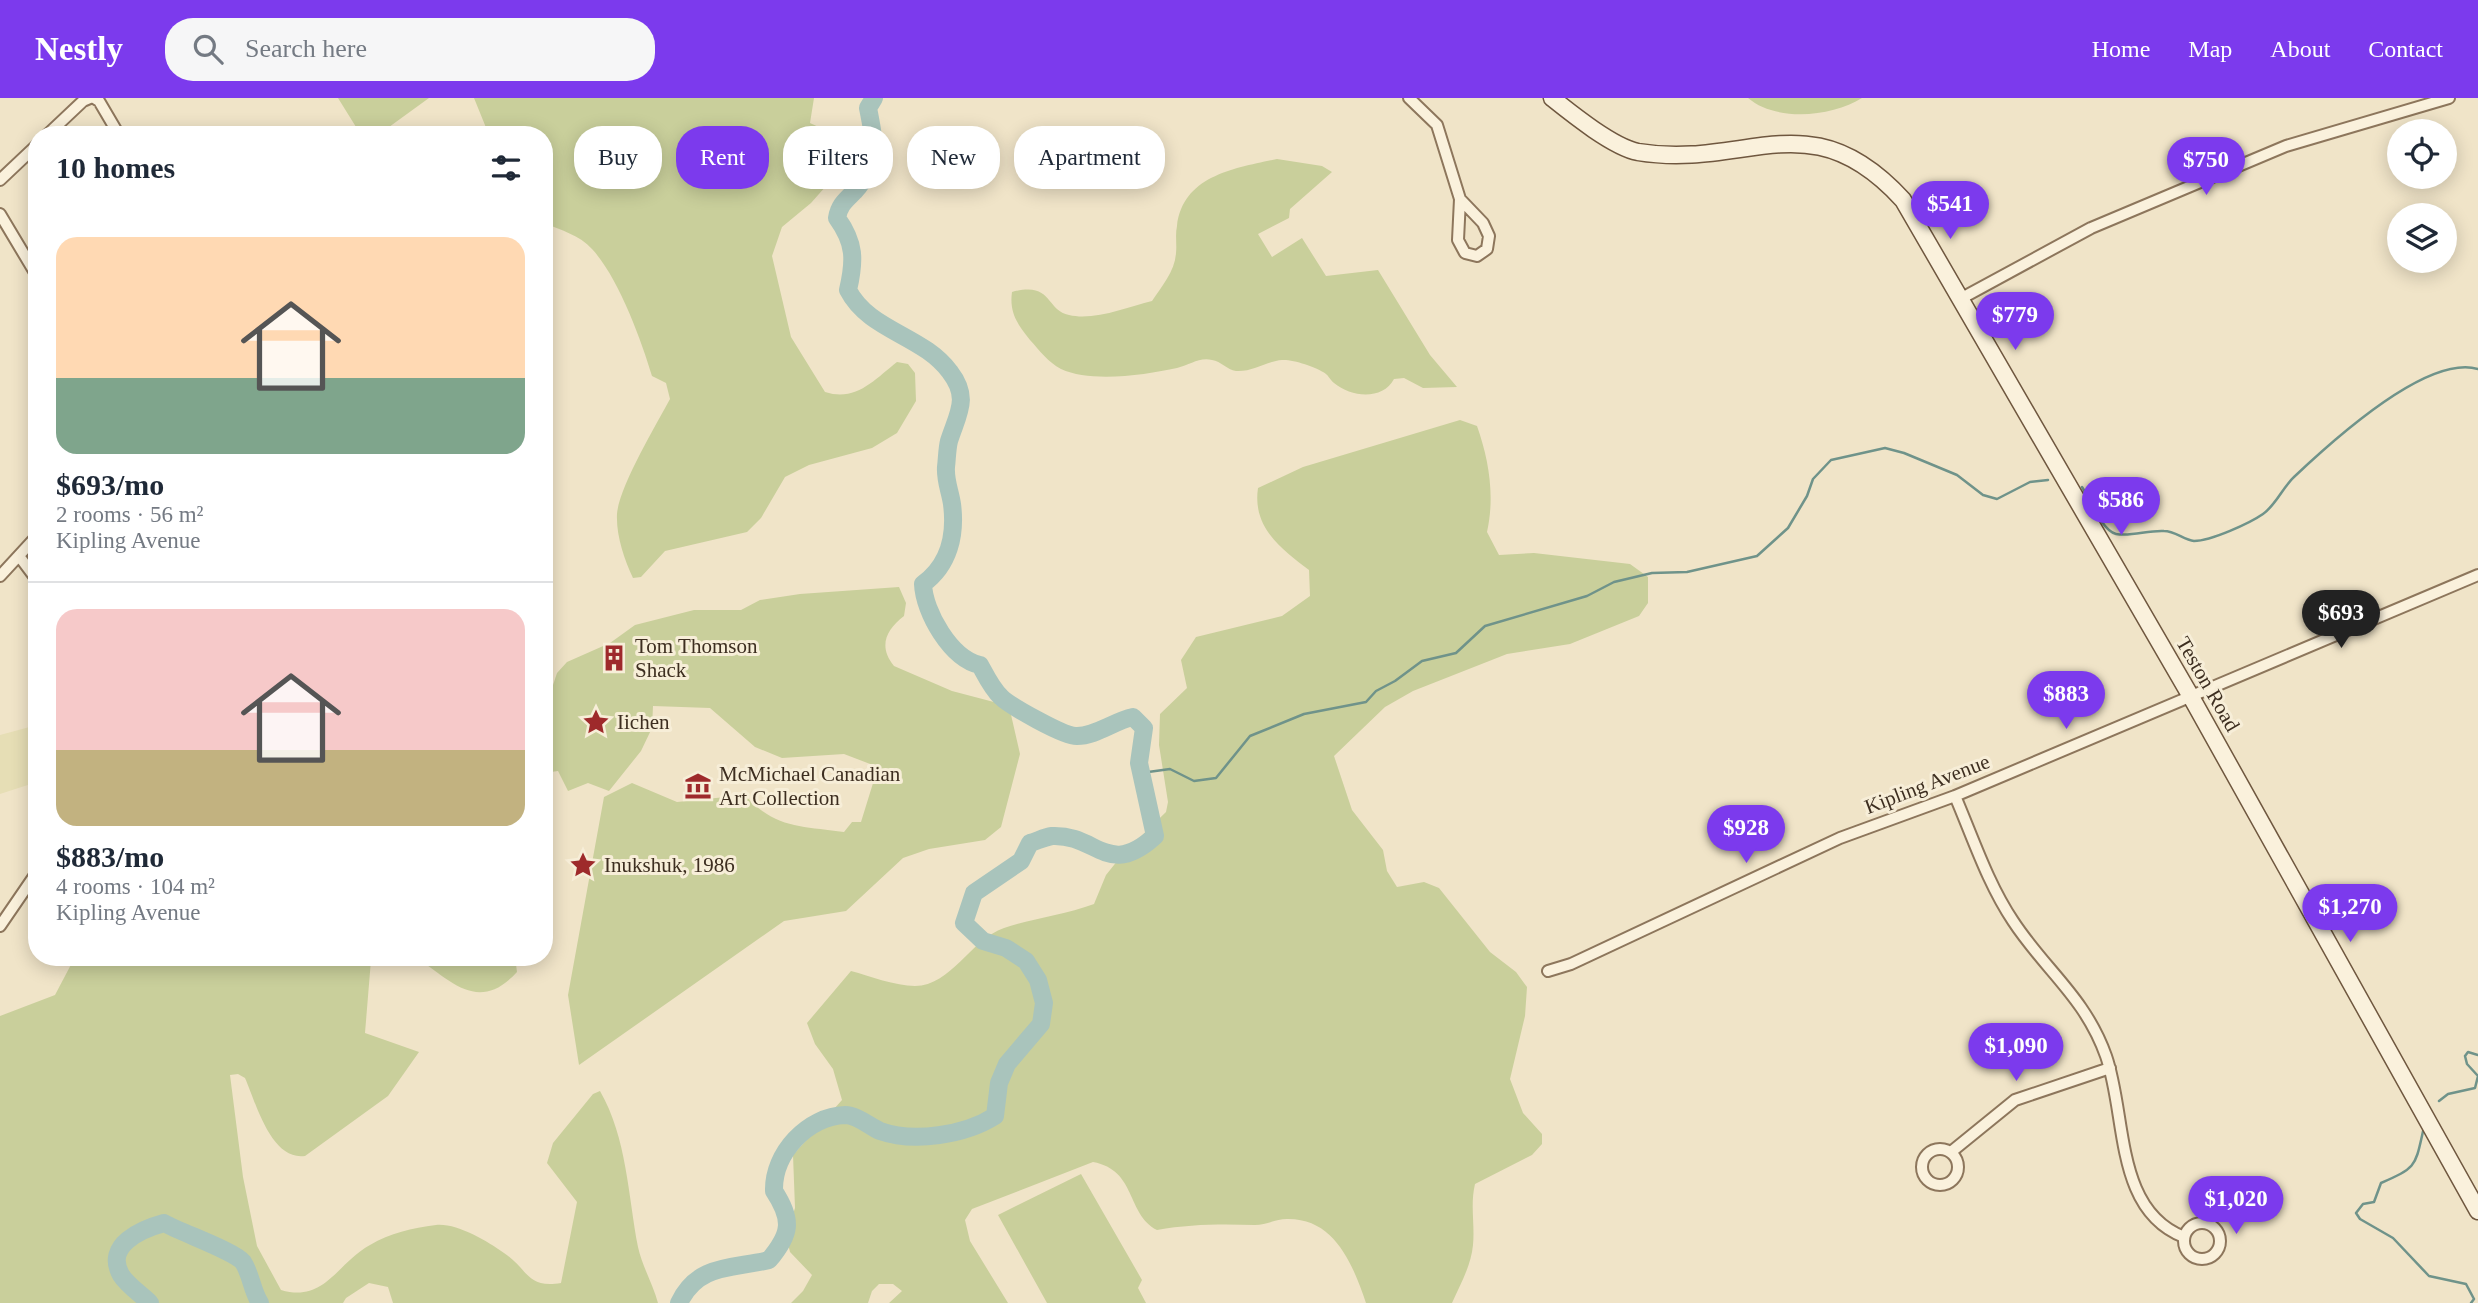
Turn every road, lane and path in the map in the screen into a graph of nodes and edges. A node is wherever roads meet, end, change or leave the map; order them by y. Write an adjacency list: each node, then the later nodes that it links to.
1 (92, 98): 5 (street); 6 (street)
2 (1409, 98): 9 (street)
3 (1552, 98): 12 (street, Teston Road)
4 (2449, 98): 12 (street)
5 (57, 126)
6 (114, 126)
7 (28, 154): 8 (street)
8 (0, 180)
9 (1460, 199): 9 (street)
10 (0, 214): 11 (street)
11 (28, 261)
12 (1962, 298): 18 (street, Teston Road)
13 (28, 546): 14 (street)
14 (19, 556): 15 (street); 17 (street)
15 (28, 568)
16 (2478, 575): 18 (street, Kipling Avenue)
17 (0, 576)
18 (2190, 695): 19 (street, Kipling Avenue); 25 (street, Teston Road)
19 (1955, 796): 22 (street, Kipling Avenue); 23 (street)
20 (28, 885): 21 (street)
21 (0, 926)
22 (1548, 971)
23 (2110, 1068): 24 (street); 26 (street)
24 (1951, 1152)
25 (2478, 1211)
26 (2184, 1237)

